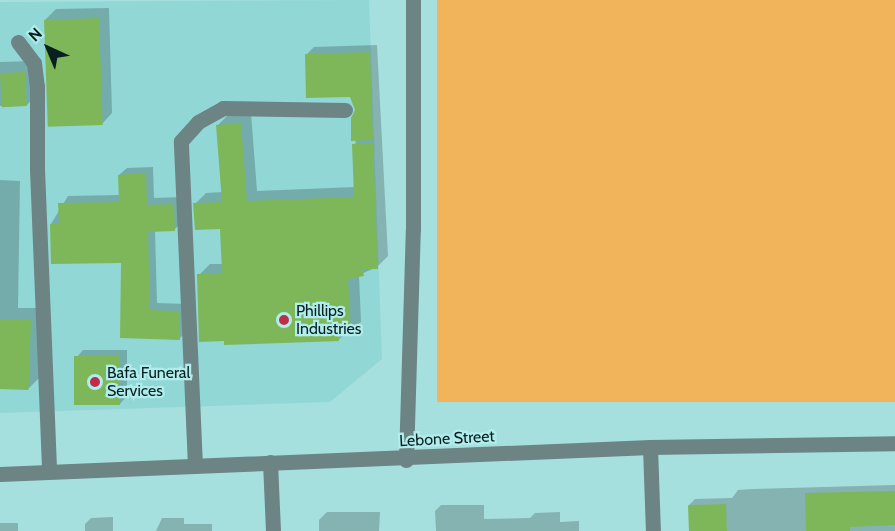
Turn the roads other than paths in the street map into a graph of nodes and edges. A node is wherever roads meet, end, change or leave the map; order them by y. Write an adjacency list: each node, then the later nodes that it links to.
1 (413, 0): 6 (street)
2 (18, 42): 9 (street)
3 (345, 110): 8 (street)
4 (895, 443): 5 (street, Lebone Street)
5 (650, 447): 6 (street, Lebone Street); 12 (street)
6 (406, 460): 7 (street, Lebone Street)
7 (270, 462): 8 (street, Lebone Street); 11 (street)
8 (195, 466): 9 (street, Lebone Street)
9 (49, 471): 10 (street, Lebone Street)
10 (0, 474)
11 (273, 531)
12 (653, 531)

